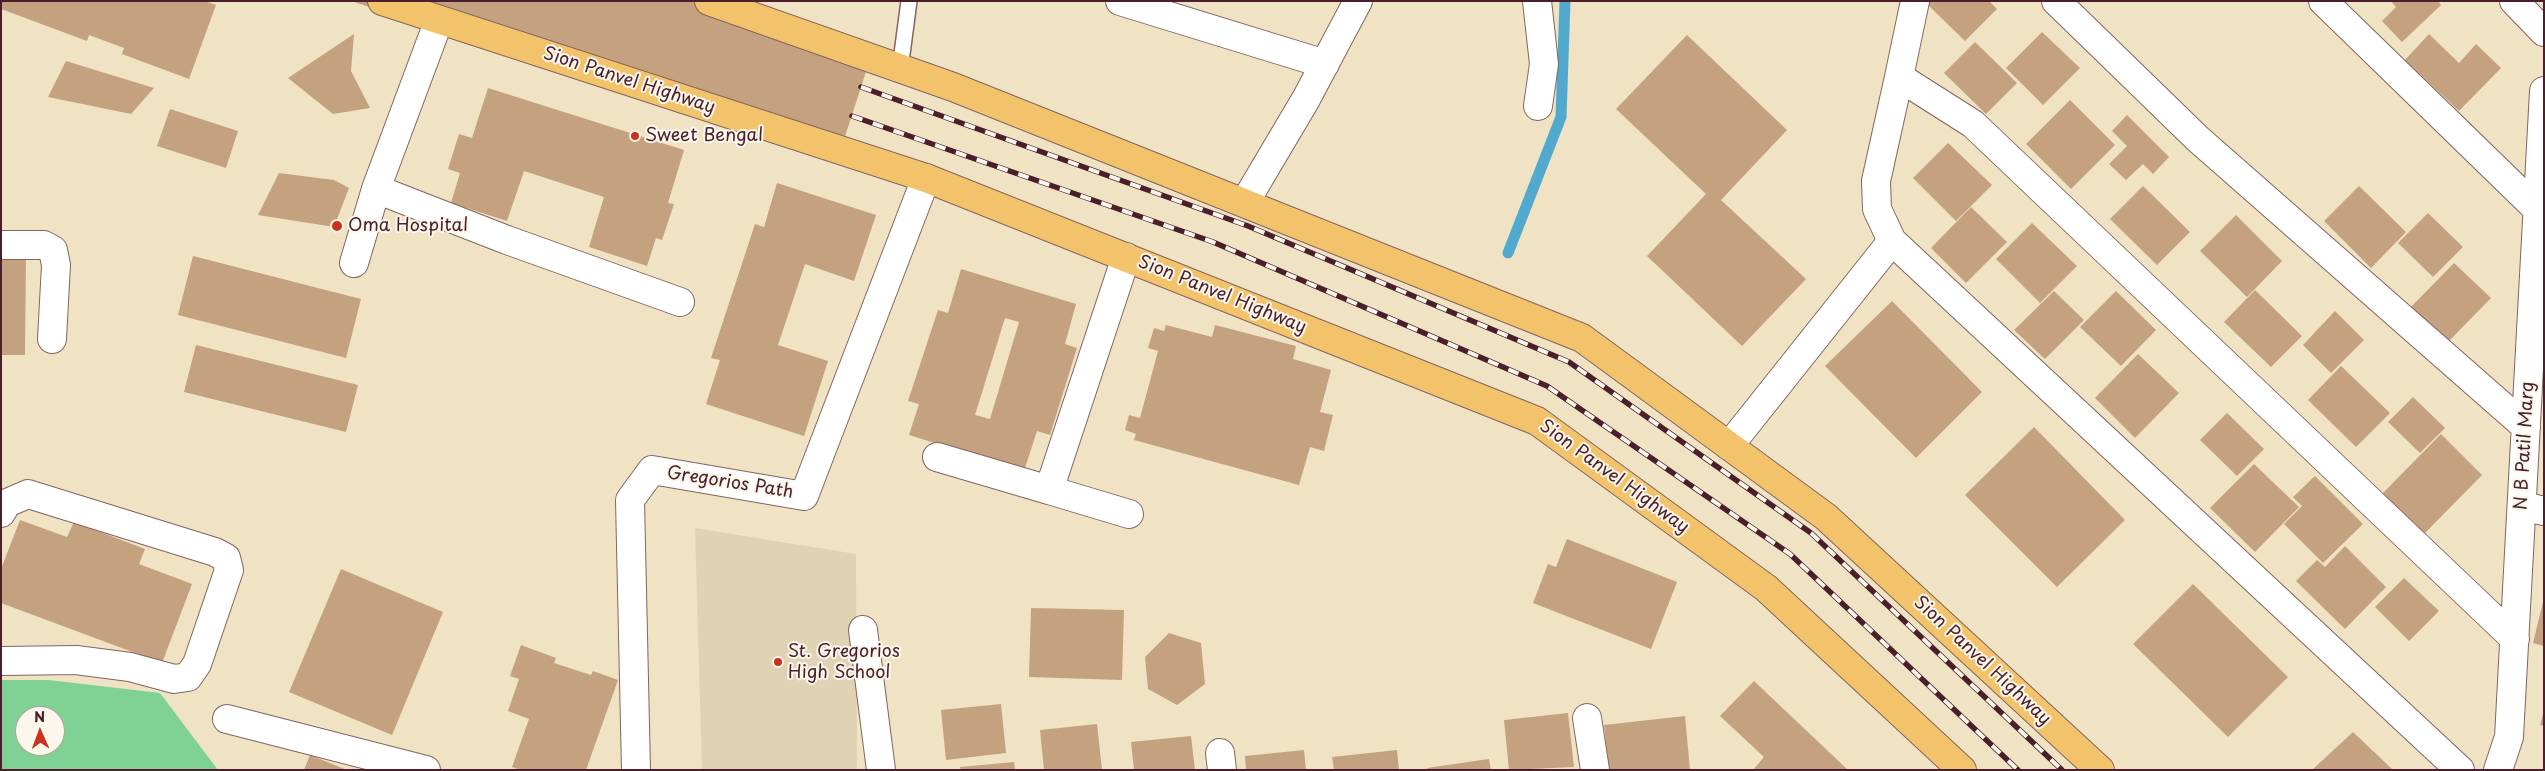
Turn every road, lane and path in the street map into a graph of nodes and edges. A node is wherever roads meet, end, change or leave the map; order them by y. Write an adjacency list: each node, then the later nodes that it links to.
1 (382, 1): 11 (highway, Sion Panvel Highway)
2 (709, 1): 14 (highway, Sion Panvel Highway)
3 (909, 1): 14 (lane)
4 (1120, 1): 13 (street)
5 (1358, 1): 13 (street)
6 (1537, 1): 18 (street)
7 (1915, 1): 15 (street)
8 (2056, 1): 31 (street)
9 (2323, 1): 22 (street)
10 (2514, 1): 12 (street)
11 (439, 20): 19 (highway, Sion Panvel Highway); 20 (street)
12 (2544, 32)
13 (1325, 64): 21 (street)
14 (900, 69): 21 (highway, Sion Panvel Highway)
15 (1900, 77): 23 (street); 39 (street)
16 (2544, 92): 17 (street, N B Patil Marg)
17 (2544, 101): 22 (street, N B Patil Marg)
18 (1538, 106)
19 (926, 178): 25 (highway, Sion Panvel Highway); 44 (street, Gregorios Path)
20 (376, 188): 26 (street); 28 (street)
21 (1245, 202): 32 (highway, Sion Panvel Highway)
22 (2537, 209): 27 (street, N B Patil Marg)
23 (1892, 241): 32 (street); 49 (street)
24 (1, 245): 29 (street)
25 (1126, 257): 34 (street); 47 (highway, Sion Panvel Highway)
26 (354, 263)
27 (2538, 292): 30 (street, N B Patil Marg)
28 (680, 302)
29 (52, 339)
30 (2536, 369): 31 (street, N B Patil Marg)
31 (2526, 427): 35 (street, N B Patil Marg)
32 (1729, 446): 48 (highway, Sion Panvel Highway)
33 (938, 457): 34 (street)
34 (1049, 490): 37 (street)
35 (2533, 508): 39 (street, N B Patil Marg)
36 (1, 513): 40 (street)
37 (1129, 514)
38 (863, 630): 45 (street)
39 (2515, 639): 50 (street, N B Patil Marg)
40 (1, 661)
41 (1587, 718): 46 (street)
42 (227, 719): 43 (street)
43 (426, 770)
44 (636, 770)
45 (881, 770)
46 (1595, 770)
47 (1962, 770)
48 (2100, 770)
49 (2460, 770)
50 (2498, 770)

